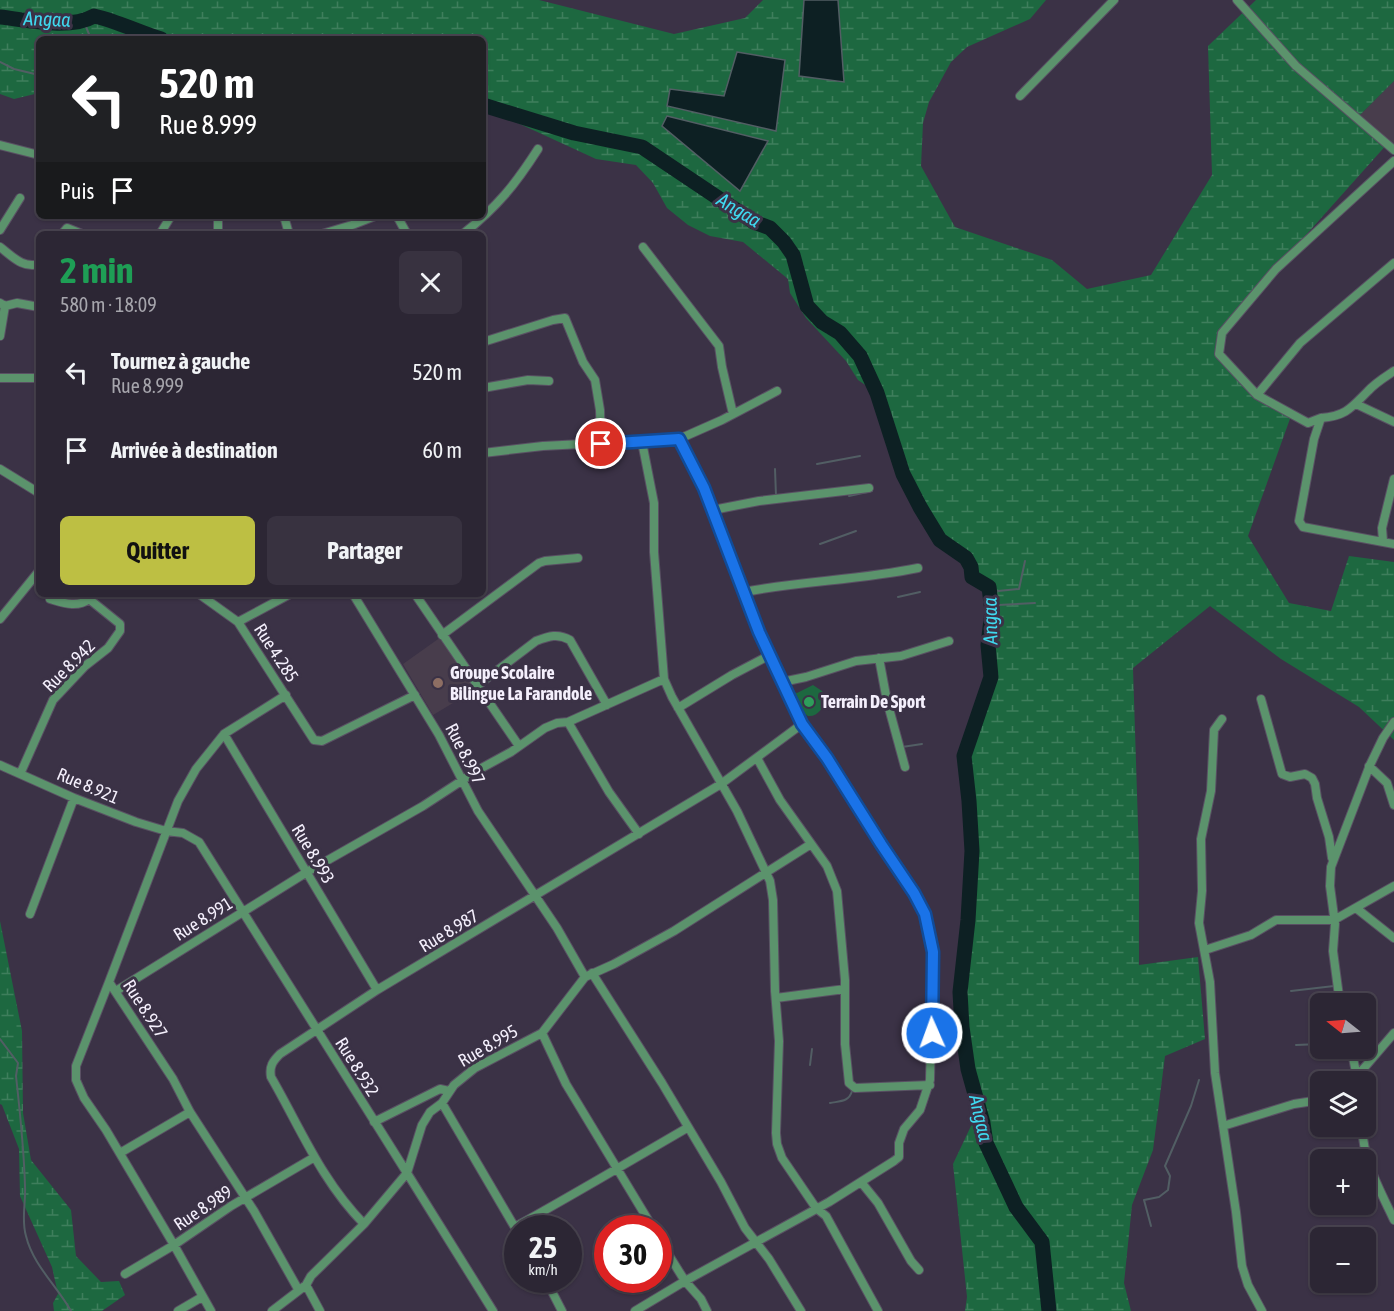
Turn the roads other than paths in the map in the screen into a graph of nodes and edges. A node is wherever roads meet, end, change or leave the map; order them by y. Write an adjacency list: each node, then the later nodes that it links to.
1 (1114, 0): 3 (street)
2 (1237, 0): 6 (street)
3 (1020, 96)
4 (0, 145): 7 (street)
5 (538, 149): 10 (street)
6 (1394, 150)
7 (36, 154)
8 (1394, 161): 30 (street)
9 (20, 198): 13 (street)
10 (486, 214)
11 (367, 219): 14 (street)
12 (481, 219): 15 (street)
13 (0, 230)
14 (332, 231)
15 (467, 231)
16 (0, 247): 19 (street)
17 (643, 247): 32 (street)
18 (1394, 263): 30 (street)
19 (36, 265)
20 (3, 304): 21 (street); 22 (street)
21 (36, 306)
22 (0, 336)
23 (486, 341): 37 (street)
24 (1394, 371): 31 (street)
25 (0, 378): 26 (street)
26 (36, 378)
27 (549, 381): 28 (street)
28 (486, 387)
29 (777, 391): 32 (street)
30 (1257, 395): 33 (street)
31 (1356, 404): 33 (street); 34 (street)
32 (733, 414): 35 (street)
33 (1321, 418): 44 (street)
34 (1394, 422)
35 (679, 439): 36 (street); 43 (street)
36 (642, 442): 37 (street); 63 (street)
37 (601, 444): 38 (street)
38 (486, 453)
39 (0, 469): 42 (street)
40 (1394, 479): 44 (street)
41 (869, 488): 43 (street)
42 (36, 492)
43 (713, 510): 49 (street)
44 (1383, 541): 45 (street)
45 (1394, 544)
46 (578, 558): 59 (street)
47 (918, 568): 49 (street)
48 (36, 575): 57 (street)
49 (744, 592): 61 (street)
50 (90, 597): 56 (street)
51 (92, 597): 81 (street, Rue 8.942)
52 (284, 597): 58 (street)
53 (355, 597): 67 (street, Rue 8.997)
54 (417, 597): 59 (street)
55 (213, 598): 58 (street, Rue 4.285)
56 (50, 599)
57 (0, 619)
58 (238, 622): 66 (street, Rue 4.285)
59 (442, 635): 65 (street)
60 (949, 641): 62 (street)
61 (770, 655): 64 (street); 70 (street)
62 (879, 658): 64 (street); 80 (street)
63 (664, 679): 69 (street, Rue 8.991); 70 (street)
64 (782, 682): 74 (street)
65 (478, 685): 69 (street); 76 (street)
66 (286, 695): 67 (street, Rue 4.285); 75 (street, Rue 8.927)
67 (415, 695): 82 (street, Rue 8.997)
68 (1261, 699): 89 (street)
69 (607, 705): 72 (street, Rue 8.991)
70 (678, 708): 83 (street)
71 (1222, 719): 99 (street)
72 (568, 722): 76 (street, Rue 8.991); 87 (street)
73 (1394, 722): 79 (street)
74 (802, 724): 77 (street, Rue 8.987); 111 (street)
75 (224, 734): 86 (street, Rue 8.927); 90 (street, Rue 8.993)
76 (519, 747): 82 (street, Rue 8.991)
77 (757, 758): 83 (street, Rue 8.987); 88 (street)
78 (0, 765): 81 (street, Rue 8.921)
79 (1369, 766): 85 (street); 89 (street)
80 (905, 767)
81 (21, 772): 84 (street, Rue 8.921)
82 (462, 780): 90 (street, Rue 8.991); 93 (street, Rue 8.997)
83 (721, 784): 87 (street, Rue 8.987); 91 (street)
84 (74, 798): 86 (street, Rue 8.921); 96 (street)
85 (1394, 805)
86 (166, 831): 95 (street, Rue 8.932); 101 (street, Rue 8.927)
87 (639, 834): 93 (street, Rue 8.987)
88 (811, 844): 91 (street); 102 (street)
89 (1332, 863): 97 (street)
90 (307, 872): 95 (street, Rue 8.991); 103 (street, Rue 8.993)
91 (767, 873): 100 (street); 106 (street)
92 (1394, 886): 94 (street)
93 (535, 895): 100 (street, Rue 8.997); 103 (street, Rue 8.987)
94 (1356, 909): 97 (street); 98 (street)
95 (243, 911): 104 (street, Rue 8.991); 107 (street, Rue 8.932)
96 (30, 914)
97 (1334, 920): 99 (street); 105 (street)
98 (1394, 938)
99 (1205, 950): 117 (street)
100 (589, 975): 108 (street); 118 (street, Rue 8.997)
101 (109, 982): 104 (street, Rue 8.927); 120 (street)
102 (845, 989): 106 (street); 111 (street)
103 (377, 990): 107 (street, Rue 8.987)
104 (116, 992): 115 (street, Rue 8.927)
105 (1339, 993)
106 (776, 998): 126 (street)
107 (316, 1030): 116 (street, Rue 8.932); 121 (street, Rue 8.987)
108 (542, 1033): 112 (street, Rue 8.995); 122 (street, Rue 8.995)
109 (1394, 1033): 110 (street)
110 (1364, 1071)
111 (930, 1086): 124 (street)
112 (449, 1091): 114 (street, Rue 8.995); 116 (street)
113 (1310, 1102): 117 (street)
114 (442, 1103): 123 (street, Rue 8.995); 127 (street)
115 (190, 1112): 120 (street); 125 (street, Rue 8.927)
116 (374, 1122): 123 (street, Rue 8.932)
117 (1223, 1126): 151 (street)
118 (687, 1128): 122 (street); 132 (street, Rue 8.997)
119 (1363, 1137): 130 (street)
120 (120, 1153): 133 (street)
121 (313, 1158): 125 (street, Rue 8.989); 131 (street, Rue 8.987)
122 (617, 1167): 128 (street); 129 (street, Rue 8.995)
123 (407, 1173): 131 (street); 145 (street)
124 (861, 1182): 126 (street); 135 (street)
125 (245, 1198): 133 (street, Rue 8.989); 138 (street, Rue 8.927)
126 (816, 1208): 132 (street); 150 (street)
127 (508, 1215)
128 (540, 1215)
129 (645, 1215)
130 (1394, 1220)
131 (364, 1224): 138 (street)
132 (754, 1242): 137 (street); 149 (street, Rue 8.997)
133 (174, 1245): 136 (street); 140 (street, Rue 8.989)
134 (672, 1260): 137 (street)
135 (919, 1270)
136 (125, 1274)
137 (685, 1281): 147 (street); 148 (street)
138 (302, 1287): 143 (street); 144 (street, Rue 8.927)
139 (553, 1293): 146 (street)
140 (202, 1297): 141 (street); 142 (street, Rue 8.989)
141 (178, 1311)
142 (211, 1311)
143 (272, 1311)
144 (320, 1311)
145 (493, 1311)
146 (562, 1311)
147 (635, 1311)
148 (707, 1311)
149 (801, 1311)
150 (878, 1311)
151 (1262, 1311)

